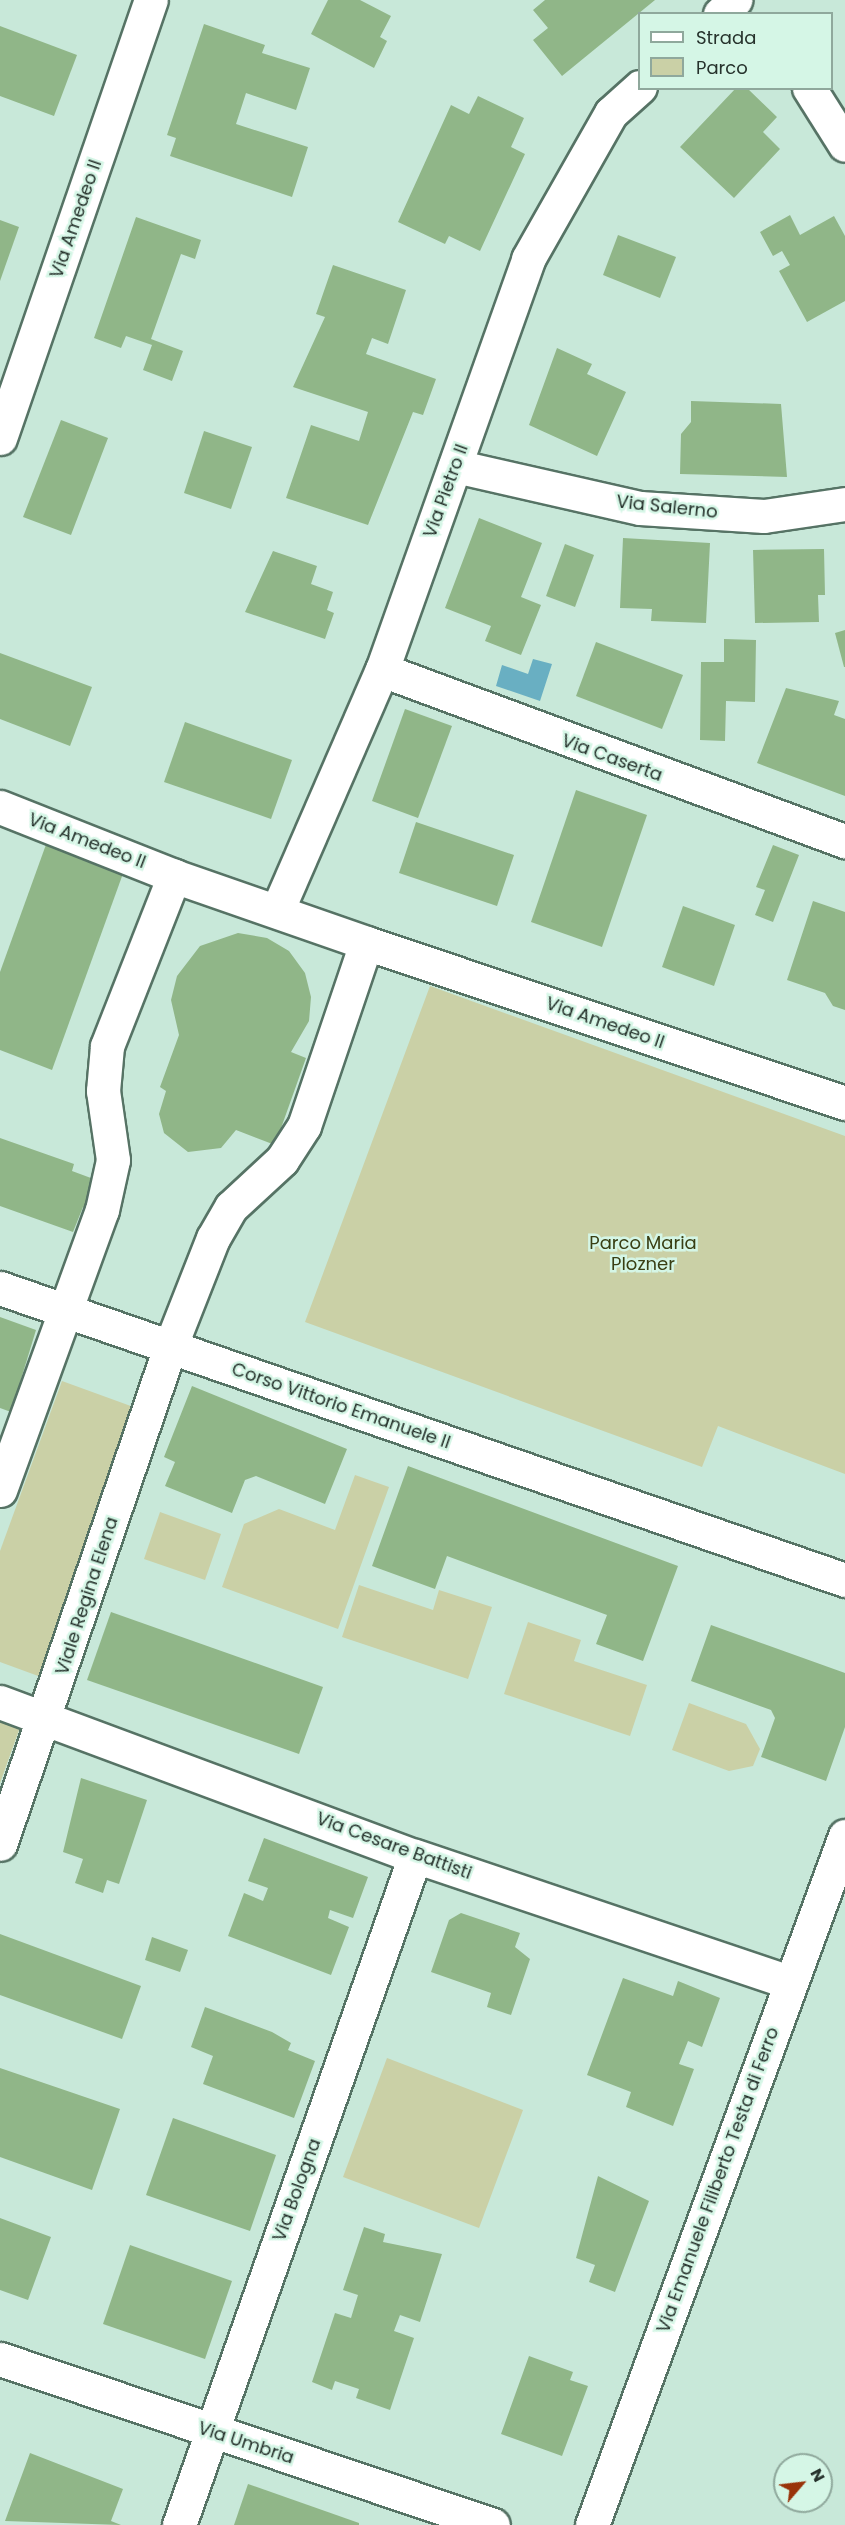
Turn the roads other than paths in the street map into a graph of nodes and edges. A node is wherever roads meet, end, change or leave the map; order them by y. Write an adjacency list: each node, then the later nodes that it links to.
1 (151, 0): 7 (street, Via Amedeo II)
2 (735, 0): 3 (street)
3 (722, 12)
4 (638, 88): 8 (street, Via Pietro II)
5 (810, 90): 6 (street)
6 (845, 145)
7 (0, 438)
8 (455, 466): 9 (street, Via Salerno); 10 (street, Via Pietro II)
9 (845, 504)
10 (382, 670): 12 (street, Via Caserta); 14 (street, Via Pietro II)
11 (0, 807): 13 (street, Via Amedeo II)
12 (845, 840)
13 (174, 876): 14 (street, Via Amedeo II); 18 (street)
14 (277, 911): 15 (street, Via Amedeo II)
15 (366, 942): 16 (street, Via Amedeo II); 19 (street, Viale Regina Elena)
16 (845, 1103)
17 (0, 1288): 18 (street, Corso Vittorio Emanuele II)
18 (65, 1312): 19 (street, Corso Vittorio Emanuele II); 20 (street)
19 (170, 1347): 22 (street, Corso Vittorio Emanuele II); 24 (street, Viale Regina Elena)
20 (9, 1435): 21 (street)
21 (0, 1490)
22 (845, 1580)
23 (0, 1702): 24 (street, Via Cesare Battisti)
24 (46, 1719): 26 (street, Viale Regina Elena); 27 (street, Via Cesare Battisti)
25 (845, 1836): 28 (street, Via Emanuele Filiberto Testa di Ferro)
26 (0, 1844)
27 (415, 1856): 28 (street, Via Cesare Battisti); 30 (street, Via Bologna)
28 (790, 1982): 33 (street, Via Emanuele Filiberto Testa di Ferro)
29 (0, 2359): 30 (street, Via Umbria)
30 (211, 2432): 31 (street, Via Bologna); 32 (street, Via Umbria)
31 (179, 2525)
32 (493, 2525)
33 (592, 2525)

